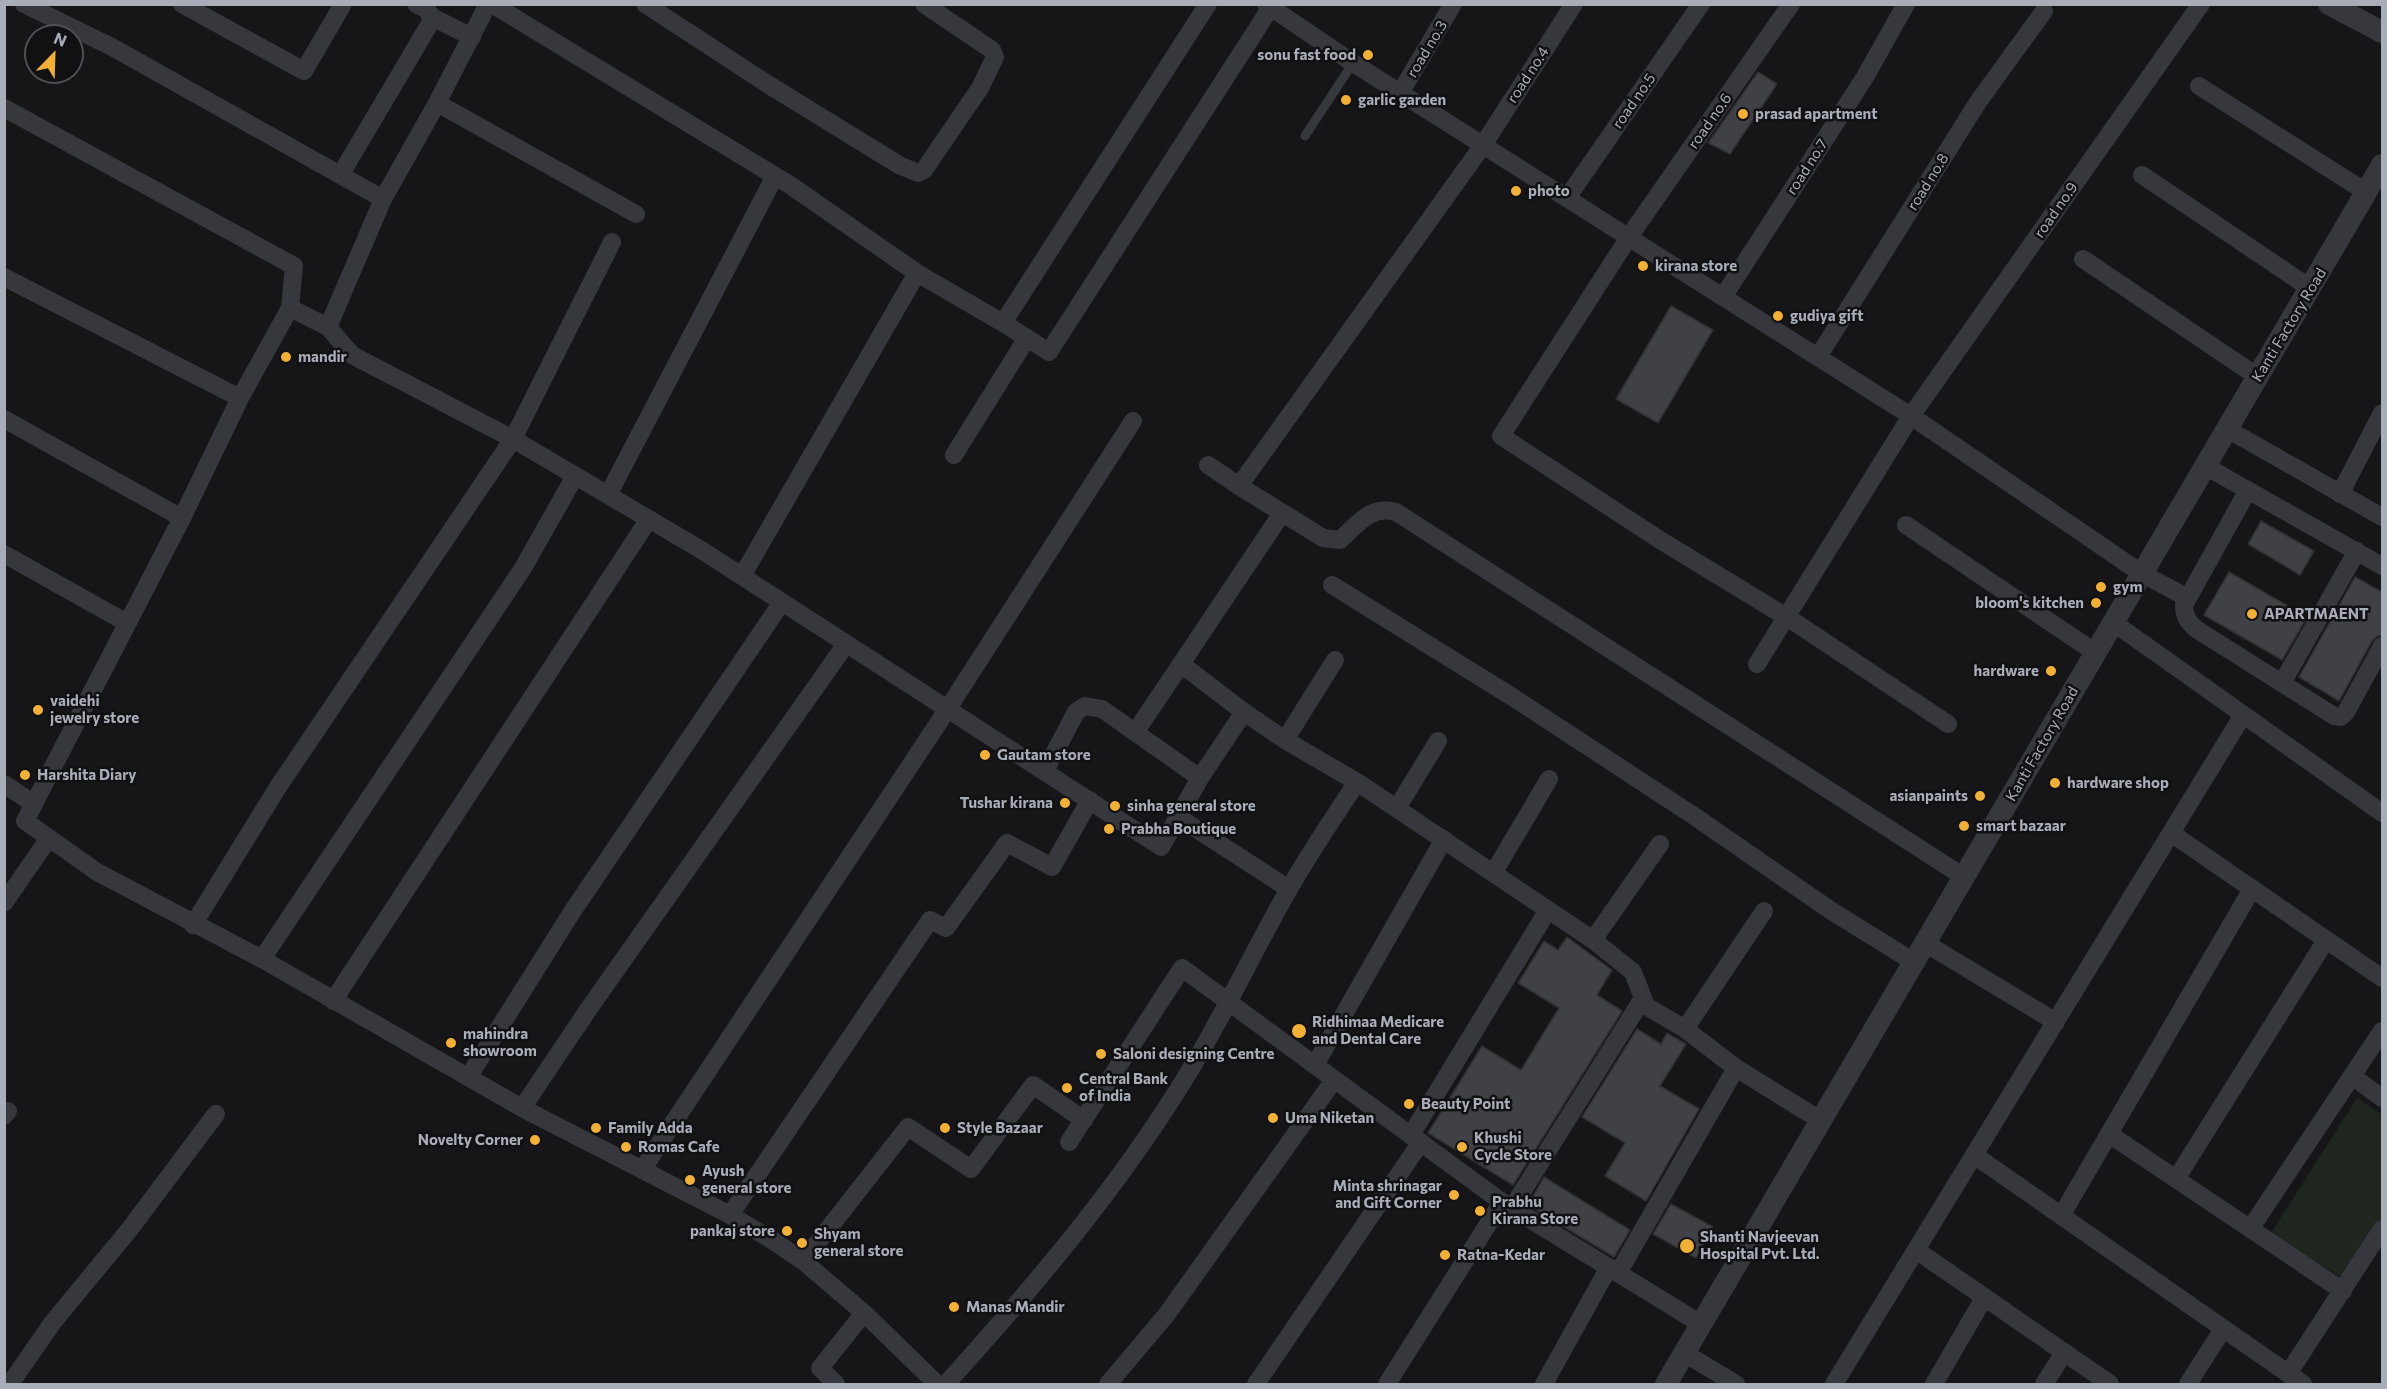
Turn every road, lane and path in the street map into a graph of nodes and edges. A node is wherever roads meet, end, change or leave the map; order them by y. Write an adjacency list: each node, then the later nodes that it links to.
1 (24, 4): 30 (street)
2 (182, 4): 17 (street)
3 (343, 4): 17 (street)
4 (416, 4): 19 (street)
5 (490, 4): 21 (street); 31 (street)
6 (645, 4): 7 (street)
7 (924, 4)
8 (1208, 4): 45 (street)
9 (1454, 4): 24 (street, road no.3)
10 (1574, 4): 28 (street, road no.4)
11 (1701, 4): 34 (street, road no.5)
12 (1791, 4): 37 (street, road no.6)
13 (1906, 4): 43 (street, road no.7)
14 (2201, 4): 52 (street, road no.9)
15 (2330, 4): 20 (street)
16 (1268, 6): 22 (street); 47 (street)
17 (211, 11)
18 (2044, 11): 48 (street, road no.8)
19 (432, 17): 21 (street); 30 (street)
20 (2382, 32)
21 (471, 37): 25 (street)
22 (1353, 63): 24 (street); 27 (lane)
23 (2199, 86): 33 (street)
24 (1400, 93): 28 (street)
25 (438, 103): 35 (street); 36 (street)
26 (4, 108): 44 (street)
27 (1305, 136)
28 (1483, 145): 34 (street); 61 (street, road no.4)
29 (2381, 170): 33 (street, Kanti Factory Road)
30 (341, 174): 35 (street)
31 (775, 176): 40 (street); 64 (street)
32 (2142, 176): 42 (street)
33 (2366, 192): 42 (street, Kanti Factory Road)
34 (1566, 198): 37 (street)
35 (383, 199): 46 (street)
36 (636, 214)
37 (1629, 237): 43 (street); 78 (street, road no.6)
38 (612, 242): 56 (street)
39 (2083, 259): 49 (street)
40 (917, 273): 45 (street); 74 (street)
41 (4, 277): 50 (street)
42 (2310, 288): 49 (street, Kanti Factory Road)
43 (1723, 297): 48 (street)
44 (290, 308): 46 (street); 50 (street)
45 (1002, 323): 47 (street)
46 (328, 327): 56 (street)
47 (1027, 338): 57 (street)
48 (1818, 357): 52 (street)
49 (2258, 377): 55 (street, Kanti Factory Road)
50 (240, 398): 67 (street)
51 (2382, 413): 63 (street)
52 (1911, 416): 73 (street); 78 (street, road no.9)
53 (4, 419): 67 (street)
54 (1132, 421): 88 (street)
55 (2227, 429): 59 (street, Kanti Factory Road); 63 (street)
56 (513, 439): 60 (street); 116 (street)
57 (954, 455)
58 (1208, 465): 61 (street)
59 (2205, 466): 62 (street); 73 (street, Kanti Factory Road)
60 (575, 476): 64 (street); 120 (street)
61 (1239, 486): 65 (street)
62 (2248, 490): 70 (street); 76 (street)
63 (2340, 494): 66 (street)
64 (608, 495): 68 (street)
65 (1282, 513): 85 (street); 110 (street)
66 (2382, 517)
67 (182, 518): 80 (street)
68 (649, 519): 74 (street); 123 (street)
69 (1906, 525): 83 (street)
70 (2357, 551): 72 (street); 87 (street)
71 (4, 554): 80 (street)
72 (2382, 566)
73 (2141, 573): 76 (street); 79 (street, Kanti Factory Road)
74 (742, 576): 77 (street)
75 (1332, 585): 119 (street)
76 (2188, 598): 87 (street)
77 (782, 602): 81 (street); 130 (street)
78 (1785, 616): 86 (street, road no.9); 91 (street)
79 (2114, 623): 83 (street, Kanti Factory Road); 90 (street)
80 (127, 624): 101 (street)
81 (846, 644): 88 (street); 134 (street)
82 (2382, 646): 87 (street)
83 (2096, 653): 110 (street, Kanti Factory Road)
84 (1335, 660): 93 (street)
85 (1181, 664): 89 (street); 92 (street)
86 (1757, 664)
87 (2282, 683)
88 (948, 710): 95 (street); 142 (street)
89 (1244, 712): 93 (street); 96 (street)
90 (2243, 715): 103 (street); 105 (street)
91 (1948, 724)
92 (1136, 731): 95 (street); 96 (street)
93 (1285, 740): 98 (street)
94 (1438, 741): 102 (street)
95 (1045, 771): 100 (street)
96 (1200, 778): 104 (street)
97 (1549, 779): 109 (street)
98 (1357, 782): 102 (street); 111 (street)
99 (4, 784): 101 (street)
100 (1090, 800): 104 (street); 145 (street)
101 (34, 804): 106 (street)
102 (1397, 808): 107 (street)
103 (2382, 813)
104 (1178, 818): 111 (street)
105 (2171, 833): 112 (street); 125 (street)
106 (49, 838): 113 (street); 116 (street)
107 (1444, 839): 109 (street); 128 (street)
108 (1660, 844): 117 (street)
109 (1494, 872): 114 (street)
110 (1964, 877): 119 (street, Kanti Factory Road)
111 (1289, 889): 124 (street)
112 (2253, 889): 118 (street); 138 (street)
113 (4, 903)
114 (1548, 910): 117 (street); 139 (street)
115 (1764, 911): 126 (street)
116 (193, 925): 120 (street)
117 (1593, 940): 122 (street)
118 (2326, 940): 121 (street); 143 (street)
119 (1920, 952): 125 (street); 137 (street, Kanti Factory Road)
120 (262, 959): 123 (street)
121 (2382, 978)
122 (1643, 998): 126 (street); 144 (street)
123 (333, 1001): 130 (street)
124 (1230, 1002): 128 (street); 136 (street); 163 (street)
125 (2055, 1022): 141 (street)
126 (1685, 1029): 129 (street)
127 (2382, 1031): 131 (street)
128 (1315, 1065): 132 (street)
129 (1736, 1068): 137 (street); 151 (street)
130 (469, 1076): 134 (street)
131 (2352, 1076): 133 (street); 147 (street)
132 (1334, 1080): 139 (street); 164 (street)
133 (2382, 1098)
134 (522, 1108): 142 (street)
135 (216, 1114): 160 (street)
136 (1084, 1120): 140 (street); 150 (street)
137 (1820, 1120): 155 (street, Kanti Factory Road)
138 (2109, 1134): 143 (street); 146 (street)
139 (1416, 1139): 144 (street); 165 (street)
140 (1069, 1143)
141 (1974, 1155): 146 (street); 149 (street)
142 (642, 1170): 145 (street)
143 (2176, 1179): 147 (street)
144 (1507, 1205): 151 (street); 166 (street)
145 (730, 1215): 150 (street)
146 (2061, 1216): 156 (street)
147 (2250, 1229): 152 (street)
148 (2382, 1229): 152 (street)
149 (1916, 1250): 153 (street); 170 (street)
150 (803, 1261): 154 (street)
151 (1614, 1270): 155 (street); 167 (street)
152 (2343, 1291): 159 (street)
153 (1984, 1298): 158 (street); 171 (street)
154 (864, 1313): 161 (street); 162 (street)
155 (1701, 1324): 157 (street, Kanti Factory Road)
156 (2223, 1329): 159 (street); 174 (street)
157 (1684, 1353): 168 (street, Kanti Factory Road); 169 (street)
158 (2064, 1353): 172 (street); 173 (street)
159 (2288, 1374): 175 (street)
160 (10, 1384)
161 (836, 1384)
162 (937, 1384)
163 (946, 1384)
164 (1108, 1384)
165 (1256, 1384)
166 (1387, 1384)
167 (1544, 1384)
168 (1666, 1384)
169 (1736, 1384)
170 (1833, 1384)
171 (1934, 1384)
172 (2044, 1384)
173 (2110, 1384)
174 (2188, 1384)
175 (2303, 1384)

